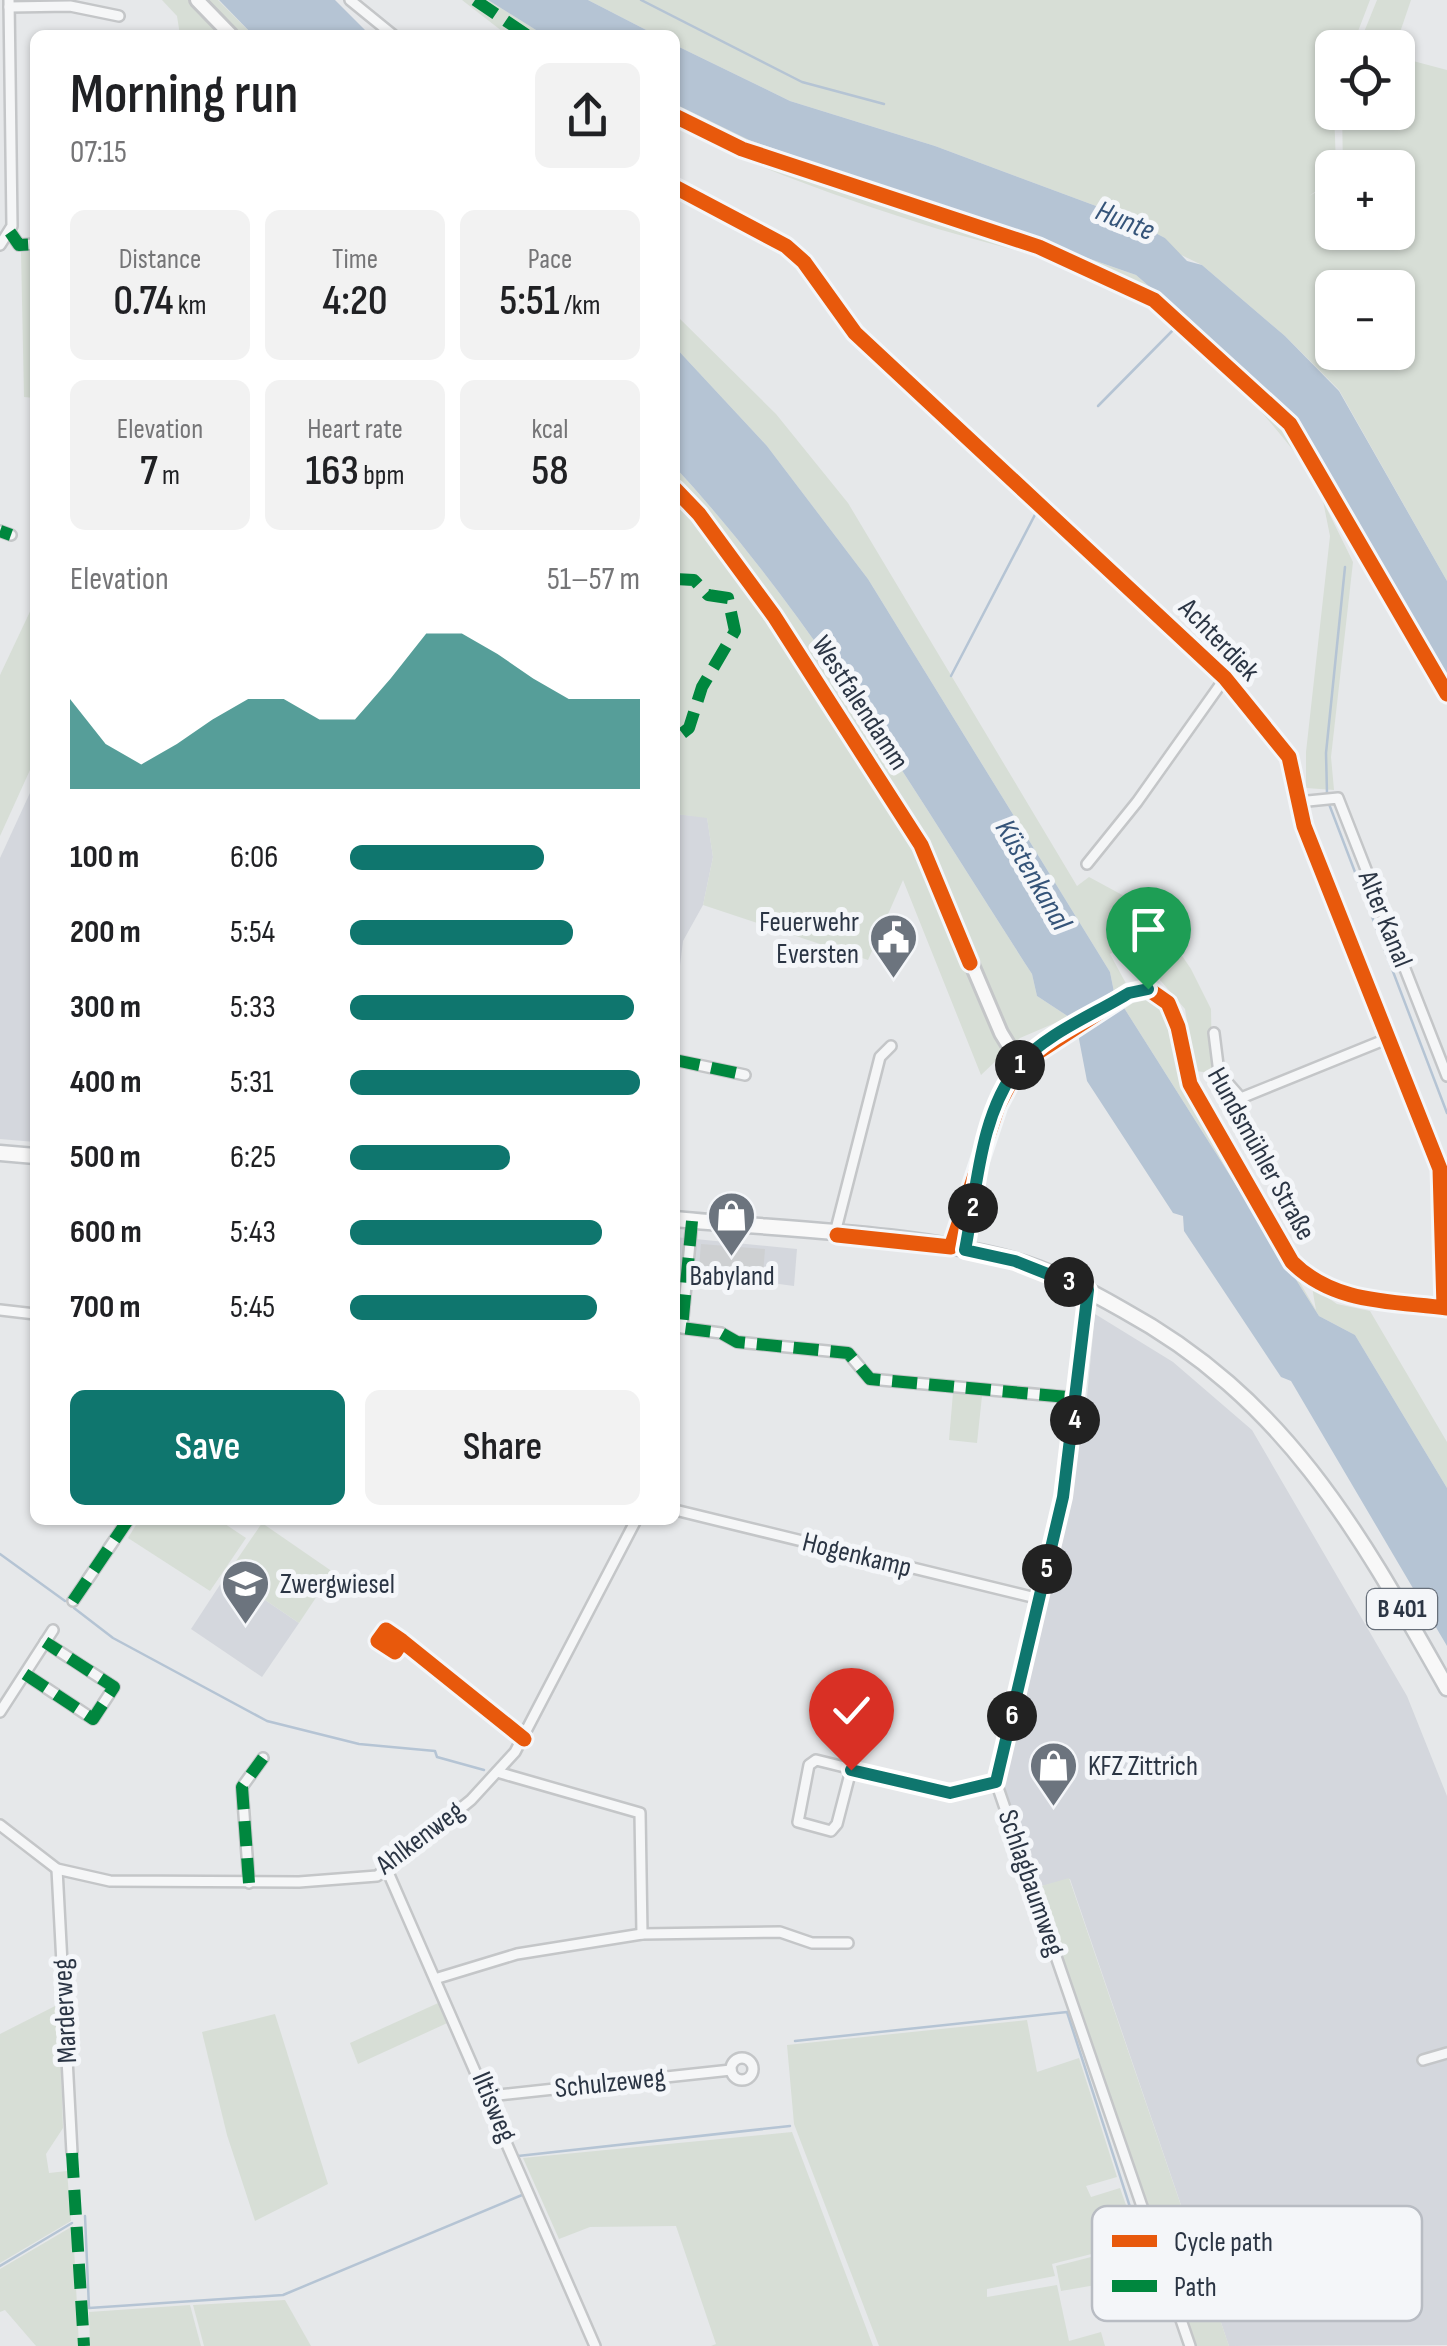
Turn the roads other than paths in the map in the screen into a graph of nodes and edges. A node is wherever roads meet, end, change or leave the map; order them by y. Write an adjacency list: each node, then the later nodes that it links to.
1 (197, 0): 5 (street)
2 (350, 0): 6 (street)
3 (9, 4): 4 (street); 8 (street)
4 (118, 16)
5 (226, 30)
6 (387, 30)
7 (680, 190): 14 (street, Achterdiek)
8 (10, 232): 9 (street); 10 (street)
9 (30, 244)
10 (0, 245)
11 (680, 494): 21 (street, Westfalendamm)
12 (0, 531): 13 (street)
13 (11, 536)
14 (1224, 678): 15 (street, Achterdiek); 16 (street, Achterdiek)
15 (1298, 802): 18 (street, Achterdiek); 23 (street, Alter Kanal)
16 (1087, 864)
17 (1214, 1033): 18 (street)
18 (1389, 1038): 31 (street, Achterdiek)
19 (890, 1046): 28 (street)
20 (680, 1061): 22 (street)
21 (1020, 1064): 29 (street, Hundsmühler Straße); 31 (street, Hundsmühler Straße)
22 (744, 1075)
23 (1447, 1076)
24 (0, 1152): 25 (main road)
25 (30, 1155)
26 (680, 1220): 27 (main road, B 401)
27 (692, 1221): 28 (main road, B 401); 34 (street)
28 (835, 1235): 29 (main road, B 401)
29 (958, 1248): 30 (main road, B 401)
30 (1088, 1290): 34 (street, Schlagbaumweg); 44 (main road, B 401)
31 (1446, 1308)
32 (0, 1310): 33 (street)
33 (30, 1313)
34 (1077, 1398): 38 (street, Schlagbaumweg)
35 (680, 1511): 38 (street, Hogenkamp)
36 (125, 1525): 39 (street)
37 (633, 1525): 46 (street, Ahlkenweg)
38 (1040, 1599): 50 (street, Schlagbaumweg)
39 (73, 1601)
40 (53, 1630): 42 (street)
41 (402, 1640): 46 (street)
42 (45, 1642): 43 (street); 43 (street)
43 (26, 1674): 45 (street)
44 (1447, 1688)
45 (0, 1712)
46 (524, 1739): 49 (street, Ahlkenweg)
47 (262, 1758): 54 (street)
48 (851, 1770): 48 (street); 50 (street)
49 (498, 1772): 53 (street, Ahlkenweg); 55 (street)
50 (996, 1782): 63 (street, Schlagbaumweg)
51 (0, 1825): 52 (street, Ahlkenweg)
52 (58, 1869): 54 (street, Ahlkenweg); 62 (street, Marderweg)
53 (387, 1870): 54 (street, Ahlkenweg); 57 (street, Iltisweg)
54 (249, 1883)
55 (642, 1934): 56 (street); 57 (street)
56 (848, 1943)
57 (438, 1978): 61 (street, Iltisweg)
58 (1447, 2053): 59 (street)
59 (1423, 2060)
60 (731, 2070): 61 (street, Schulzeweg)
61 (489, 2096): 65 (street, Iltisweg)
62 (72, 2154)
63 (1142, 2206)
64 (1181, 2321): 66 (street, Schlagbaumweg)
65 (595, 2346)
66 (1190, 2346)

